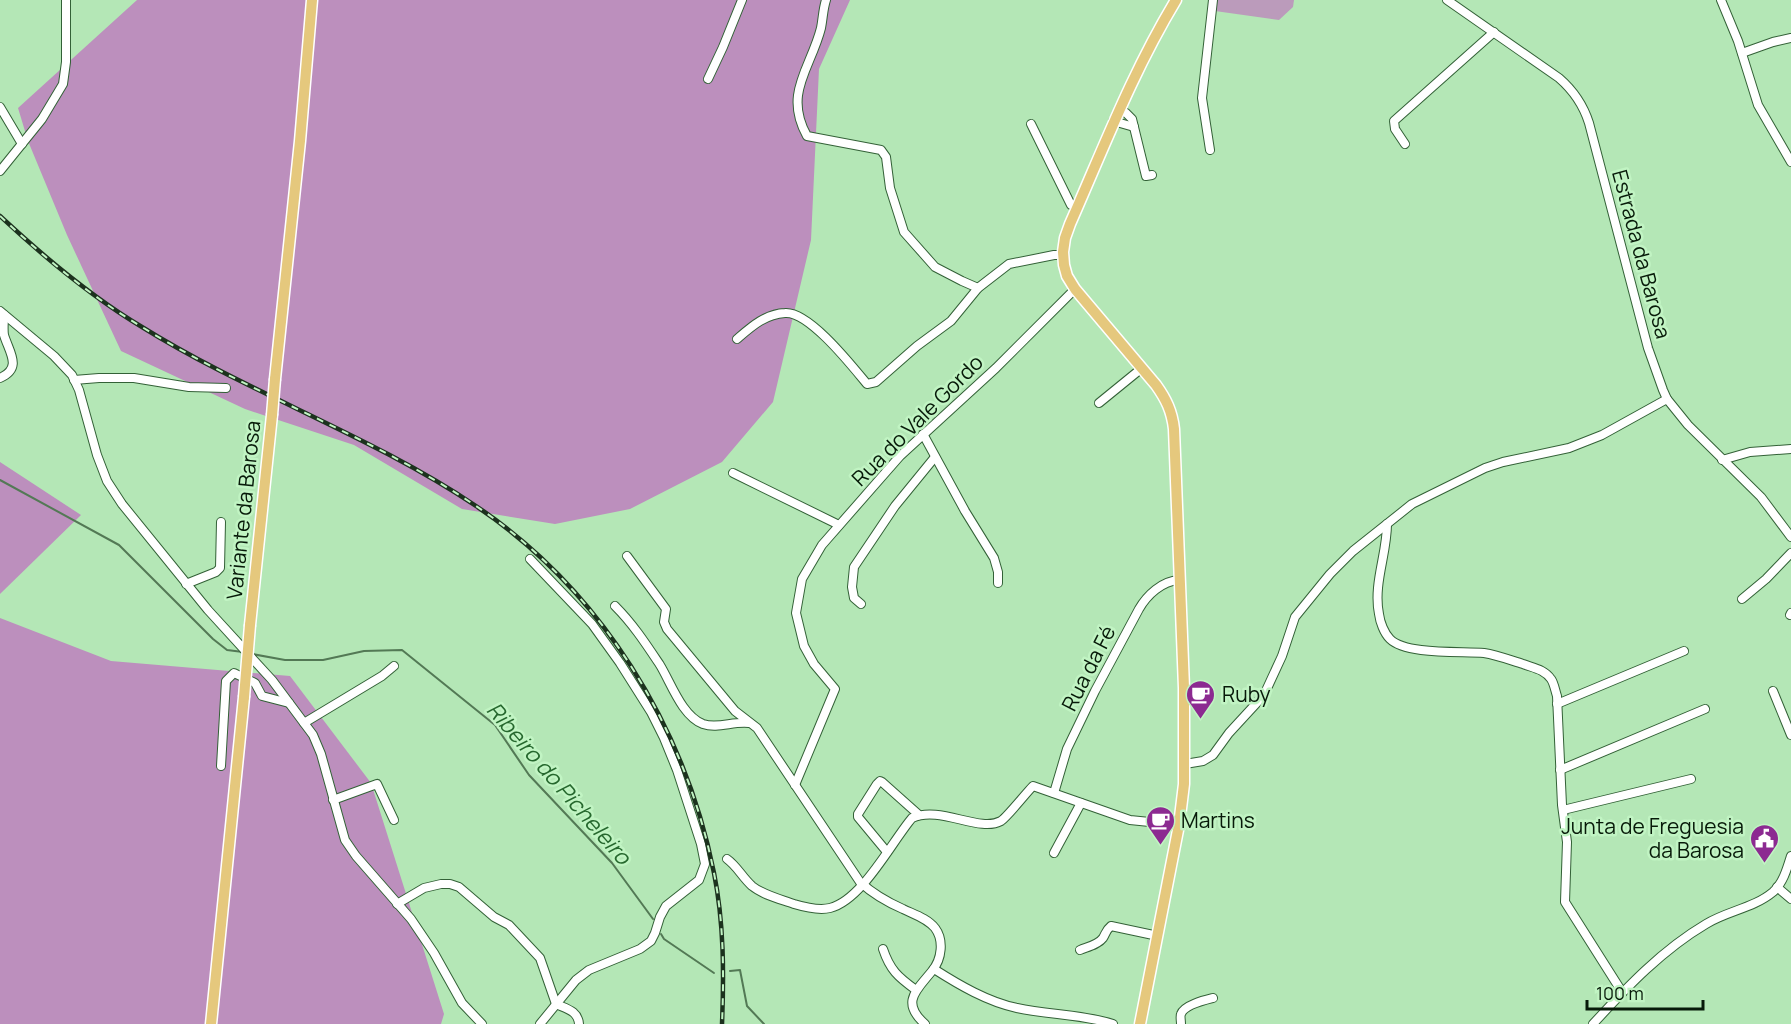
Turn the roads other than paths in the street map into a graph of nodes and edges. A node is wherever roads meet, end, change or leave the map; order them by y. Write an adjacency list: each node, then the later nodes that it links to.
1 (66, 0): 18 (street)
2 (312, 0): 91 (main road, Variante da Barosa, bridge)
3 (742, 0): 12 (street)
4 (826, 0): 26 (street)
5 (1176, 0): 14 (main road)
6 (1213, 0): 20 (street)
7 (1447, 0): 9 (street, Estrada da Barosa)
8 (1721, 0): 11 (street)
9 (1494, 32): 19 (street); 34 (street, Estrada da Barosa)
10 (1791, 38): 11 (street)
11 (1742, 53): 21 (street)
12 (708, 79)
13 (0, 107): 18 (street)
14 (1119, 109): 15 (main road); 17 (street)
15 (1113, 121): 17 (street); 24 (main road)
16 (1031, 124): 24 (street)
17 (1134, 127): 23 (street)
18 (22, 144): 22 (street)
19 (1405, 144)
20 (1210, 150)
21 (1791, 162)
22 (0, 171)
23 (1152, 175)
24 (1077, 208): 25 (main road)
25 (1063, 255): 26 (street); 27 (main road)
26 (978, 288): 29 (street)
27 (1075, 289): 30 (main road); 36 (street, Rua do Vale Gordo)
28 (2, 313): 31 (street); 32 (street)
29 (737, 339)
30 (1142, 368): 35 (street); 48 (main road)
31 (0, 378)
32 (74, 380): 33 (street); 49 (street)
33 (226, 388)
34 (1667, 399): 39 (street, Estrada da Barosa); 42 (street)
35 (1099, 403)
36 (923, 434): 38 (street); 43 (street, Rua do Vale Gordo)
37 (1791, 449): 39 (street)
38 (935, 457): 50 (street); 52 (street)
39 (1722, 460): 44 (street, Estrada da Barosa)
40 (733, 473): 43 (street)
41 (221, 522): 49 (street)
42 (1387, 524): 58 (street); 63 (street)
43 (839, 525): 67 (street, Rua do Vale Gordo)
44 (1791, 537)
45 (1791, 553): 51 (street)
46 (627, 556): 61 (street)
47 (530, 559): 90 (street)
48 (1179, 580): 63 (main road); 68 (street, Rua da Fé)
49 (186, 584): 57 (street)
50 (998, 584)
51 (1742, 599)
52 (861, 604)
53 (615, 606): 61 (street)
54 (1684, 651): 58 (street)
55 (394, 666): 60 (street)
56 (1773, 691): 62 (street)
57 (289, 703): 60 (street); 64 (street)
58 (1557, 704): 65 (street)
59 (1705, 709): 65 (street)
60 (304, 723): 69 (street)
61 (749, 723): 67 (street)
62 (1791, 735)
63 (1185, 764): 74 (main road)
64 (221, 766)
65 (1560, 770): 71 (street)
66 (1691, 779): 71 (street)
67 (795, 785): 79 (street)
68 (1054, 793): 70 (street); 72 (street)
69 (333, 800): 73 (street); 82 (street)
70 (1081, 803): 74 (street); 76 (street)
71 (1563, 810): 88 (street)
72 (919, 815): 75 (street); 75 (street)
73 (394, 820)
74 (1179, 825): 83 (main road)
75 (887, 852): 79 (street)
76 (1054, 853)
77 (1791, 856): 80 (street)
78 (727, 859): 79 (street)
79 (864, 885): 86 (street)
80 (1777, 887): 81 (street); 88 (street)
81 (1791, 898)
82 (398, 904): 90 (street); 92 (street)
83 (1158, 936): 85 (street); 97 (main road)
84 (883, 949): 87 (street)
85 (1080, 950)
86 (934, 969): 87 (street); 96 (street)
87 (916, 990): 95 (street)
88 (1623, 992): 99 (street)
89 (1213, 998): 98 (street)
90 (556, 1004): 93 (street); 94 (street)
91 (211, 1024)
92 (482, 1024)
93 (540, 1024)
94 (579, 1024)
95 (925, 1024)
96 (1113, 1024)
97 (1140, 1024)
98 (1181, 1024)
99 (1593, 1024)

